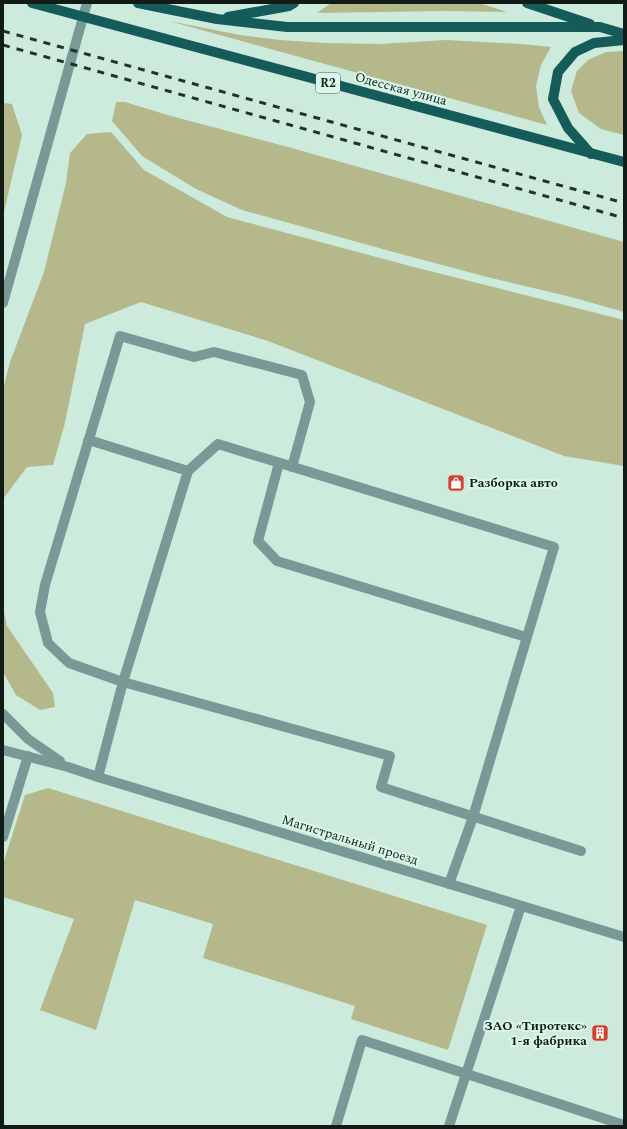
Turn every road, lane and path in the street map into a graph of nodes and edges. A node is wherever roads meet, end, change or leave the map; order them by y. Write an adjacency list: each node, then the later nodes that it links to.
1 (32, 3): 10 (main road, Одесская улица / R2)
2 (87, 3): 12 (street)
3 (138, 3): 6 (main road)
4 (294, 3): 6 (main road)
5 (527, 3): 7 (main road)
6 (217, 19): 7 (main road)
7 (600, 27): 8 (main road)
8 (624, 34)
9 (624, 40): 10 (main road)
10 (591, 154): 11 (main road, Одесская улица / R2)
11 (624, 162)
12 (3, 303)
13 (88, 441): 15 (street); 16 (street); 18 (street)
14 (279, 463): 15 (street); 16 (street); 17 (street)
15 (292, 467): 17 (street)
16 (188, 471): 18 (street)
17 (526, 637): 24 (street)
18 (123, 682): 23 (street); 24 (street)
19 (3, 714): 22 (street)
20 (3, 750): 21 (street)
21 (28, 756): 22 (street); 25 (street)
22 (68, 767): 23 (street, Магистральный проезд)
23 (98, 777): 27 (street, Магистральный проезд)
24 (473, 817): 26 (street); 27 (street)
25 (3, 837)
26 (582, 851)
27 (450, 884): 28 (street, Магистральный проезд)
28 (521, 906): 29 (street, Магистральный проезд); 30 (street)
29 (624, 937)
30 (466, 1073): 31 (street); 32 (street); 33 (street)
31 (624, 1124)
32 (336, 1126)
33 (449, 1126)

